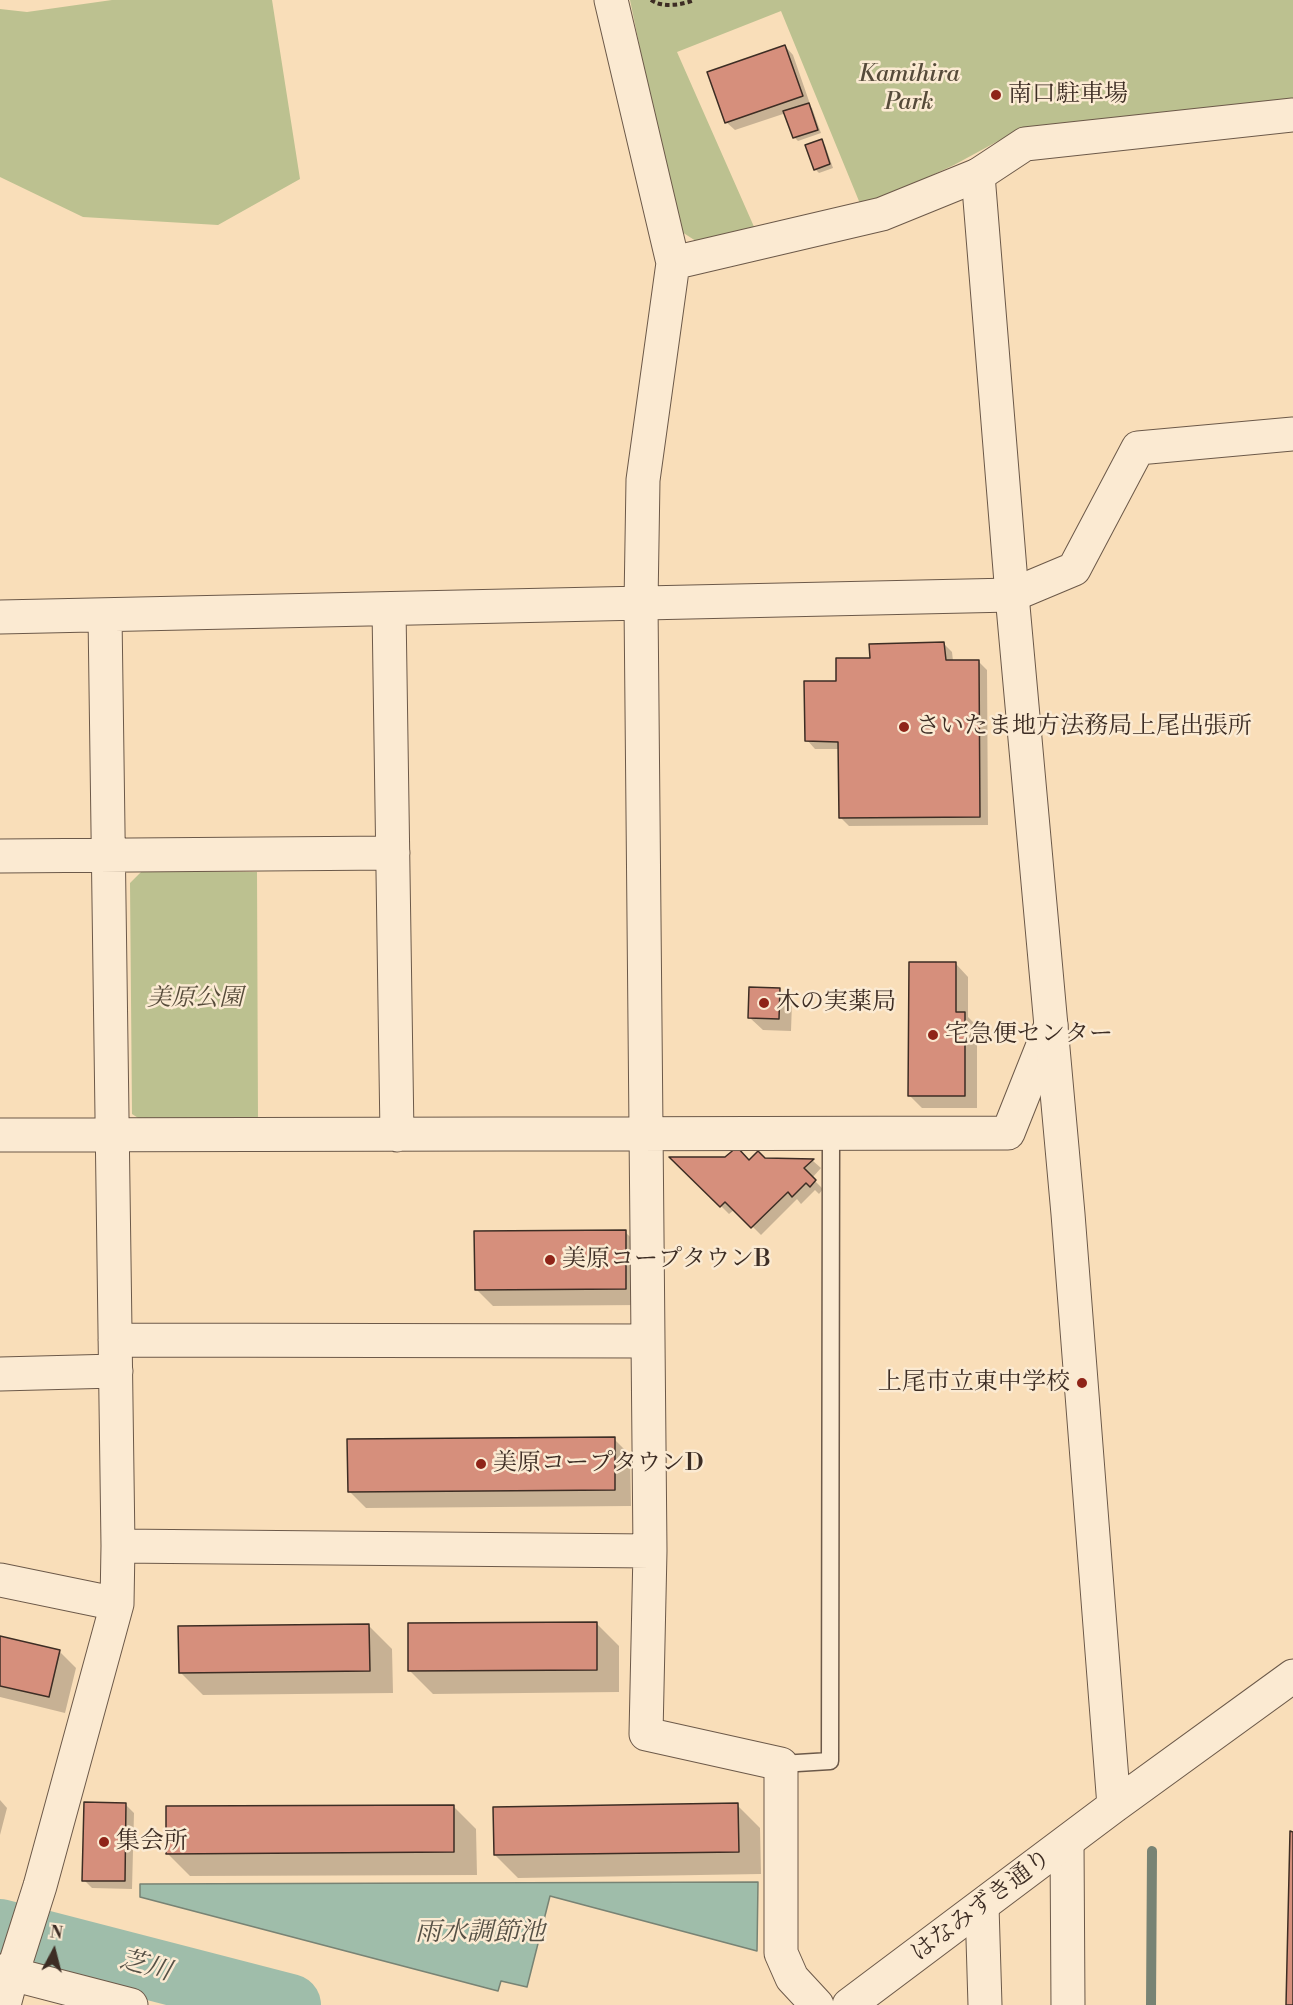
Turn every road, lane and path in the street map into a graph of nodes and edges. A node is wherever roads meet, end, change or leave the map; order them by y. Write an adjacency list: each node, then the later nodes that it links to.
1 (611, 0): 6 (street)
2 (651, 0): 3 (path)
3 (694, 0)
4 (1293, 115): 5 (street)
5 (978, 175): 6 (street); 8 (street)
6 (674, 263): 9 (street)
7 (1293, 434): 8 (street)
8 (1012, 595): 9 (street); 16 (street)
9 (641, 603): 10 (street); 21 (street)
10 (389, 609): 11 (street); 13 (street)
11 (105, 615): 12 (street); 14 (street)
12 (0, 617)
13 (393, 852): 14 (street); 20 (street)
14 (108, 855): 15 (street); 19 (street)
15 (0, 856)
16 (1051, 1025): 17 (street); 31 (street)
17 (831, 1134): 21 (street); 30 (lane)
18 (0, 1135): 19 (street)
19 (112, 1135): 20 (street); 23 (street)
20 (397, 1135): 21 (street)
21 (646, 1135): 22 (street)
22 (648, 1341): 23 (street); 26 (street)
23 (115, 1356): 24 (street); 25 (street)
24 (0, 1374)
25 (118, 1546): 26 (street); 28 (street)
26 (650, 1551): 30 (street)
27 (0, 1580): 28 (street)
28 (117, 1604): 34 (street)
29 (1293, 1676): 31 (street, はなみずき通り)
30 (781, 1764): 37 (street)
31 (1114, 1806): 32 (street, はなみずき通り)
32 (1067, 1842): 33 (street, はなみずき通り); 40 (street)
33 (982, 1906): 38 (street, はなみずき通り); 39 (street)
34 (8, 1972): 35 (street); 36 (street)
35 (4, 2005)
36 (132, 2005)
37 (817, 2005)
38 (849, 2005)
39 (985, 2005)
40 (1068, 2005)

